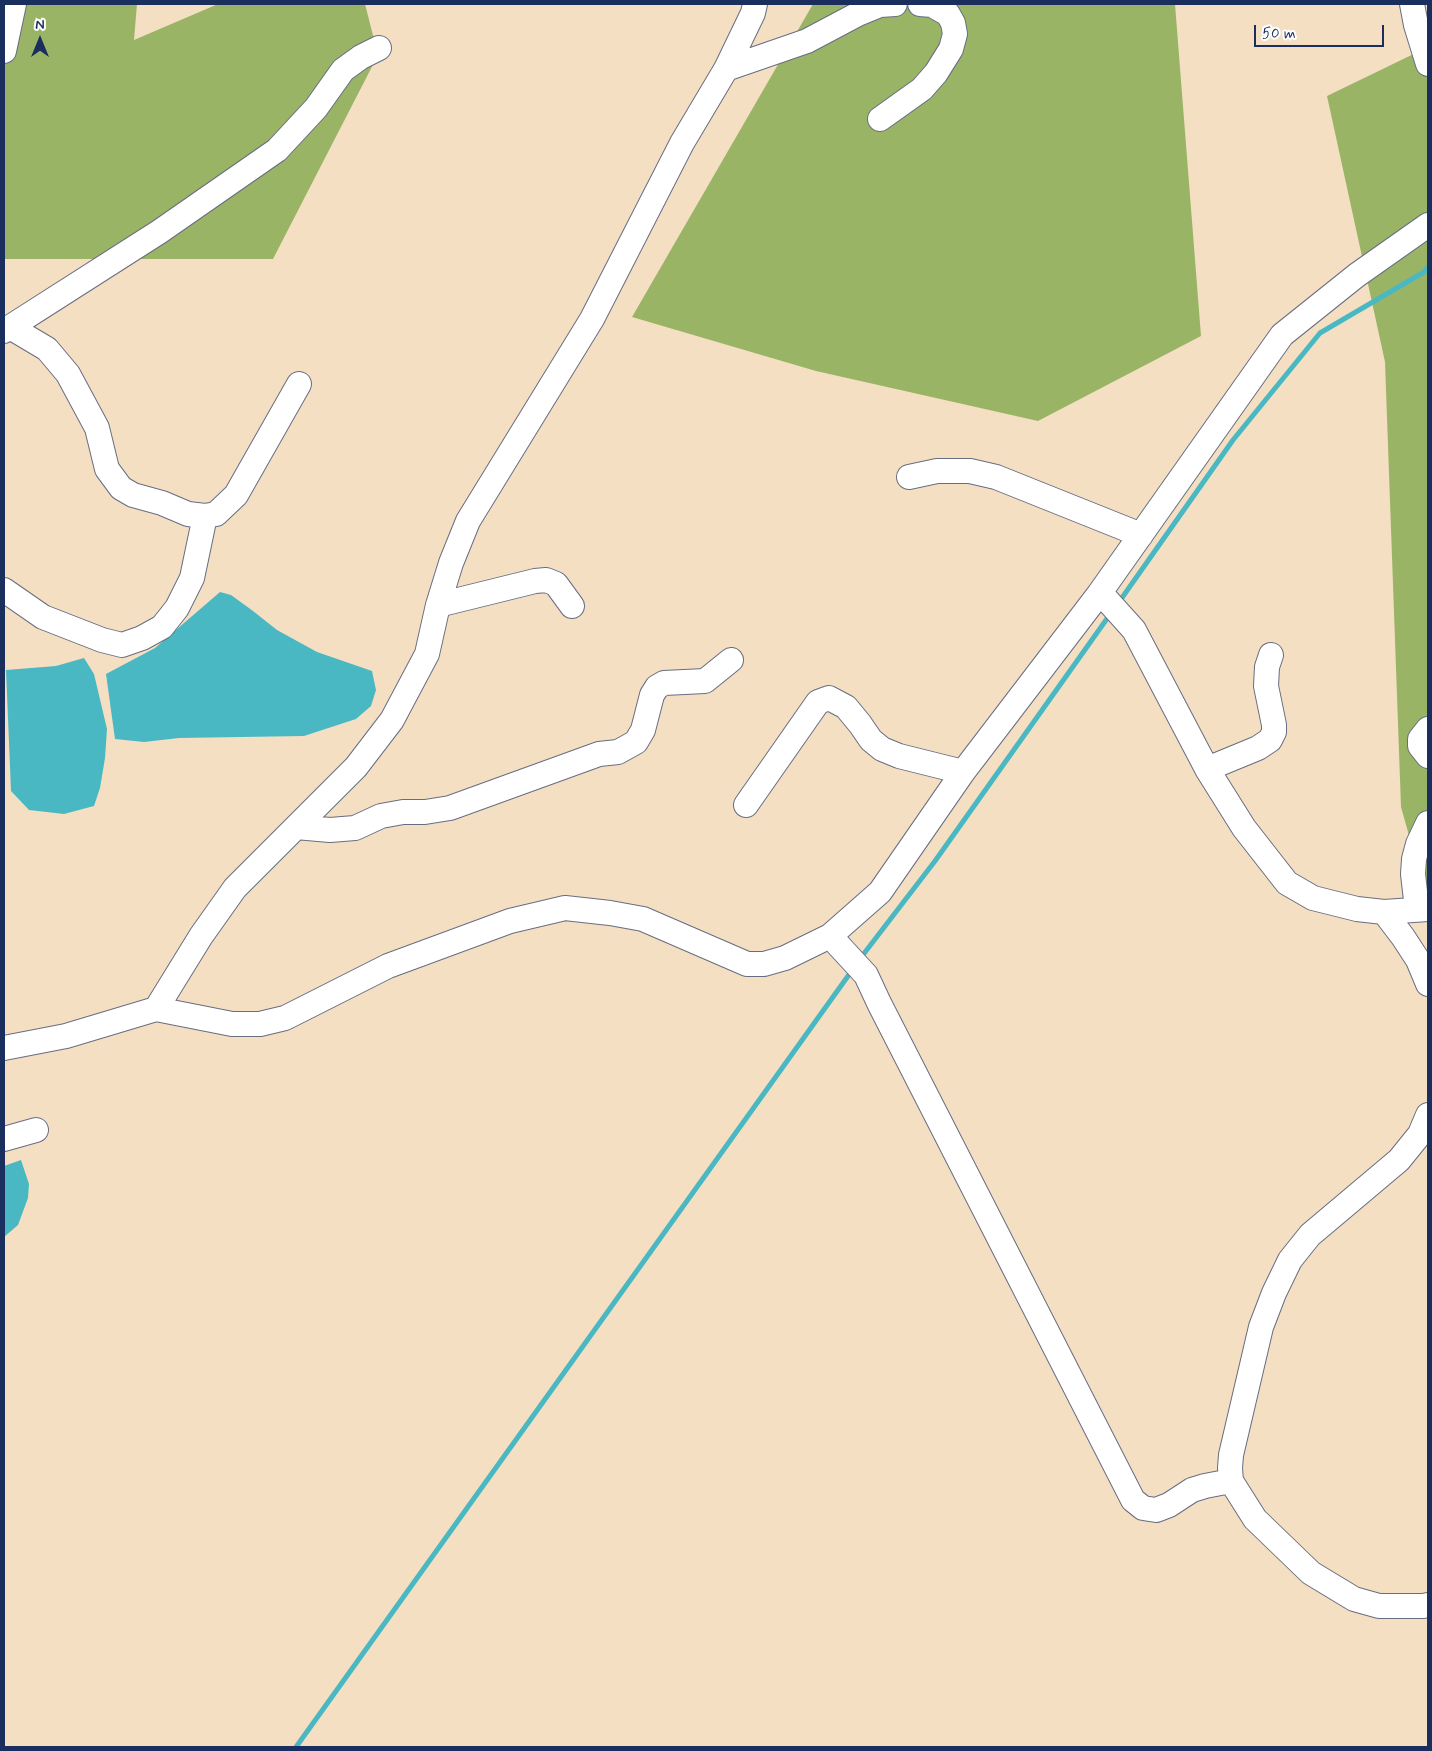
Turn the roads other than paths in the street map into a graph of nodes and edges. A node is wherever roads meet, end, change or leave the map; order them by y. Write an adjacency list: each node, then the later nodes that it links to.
1 (14, 4): 7 (street)
2 (755, 4): 9 (street)
3 (895, 4): 9 (street)
4 (920, 4): 10 (street)
5 (1412, 4): 8 (street)
6 (379, 48): 12 (street)
7 (4, 51)
8 (1428, 64)
9 (726, 69): 19 (street)
10 (880, 119)
11 (1428, 225): 16 (street)
12 (7, 329): 15 (street)
13 (299, 384): 15 (street)
14 (909, 477): 16 (street)
15 (205, 516): 17 (street)
16 (1141, 535): 18 (street)
17 (4, 590)
18 (1103, 597): 25 (street); 26 (street)
19 (438, 605): 20 (street); 29 (street)
20 (572, 606)
21 (1272, 655): 25 (street)
22 (730, 660): 29 (street)
23 (1428, 730): 24 (street)
24 (1428, 756)
25 (1207, 769): 31 (street)
26 (964, 772): 27 (street); 32 (street)
27 (746, 805)
28 (1428, 823): 30 (street)
29 (296, 827): 34 (street)
30 (1422, 909): 31 (street)
31 (1384, 912): 33 (street)
32 (837, 943): 34 (street); 39 (street)
33 (1428, 984)
34 (156, 1009): 35 (street)
35 (4, 1048)
36 (1428, 1114): 39 (street)
37 (36, 1130): 38 (street)
38 (4, 1139)
39 (1231, 1481): 40 (street)
40 (1428, 1605)

